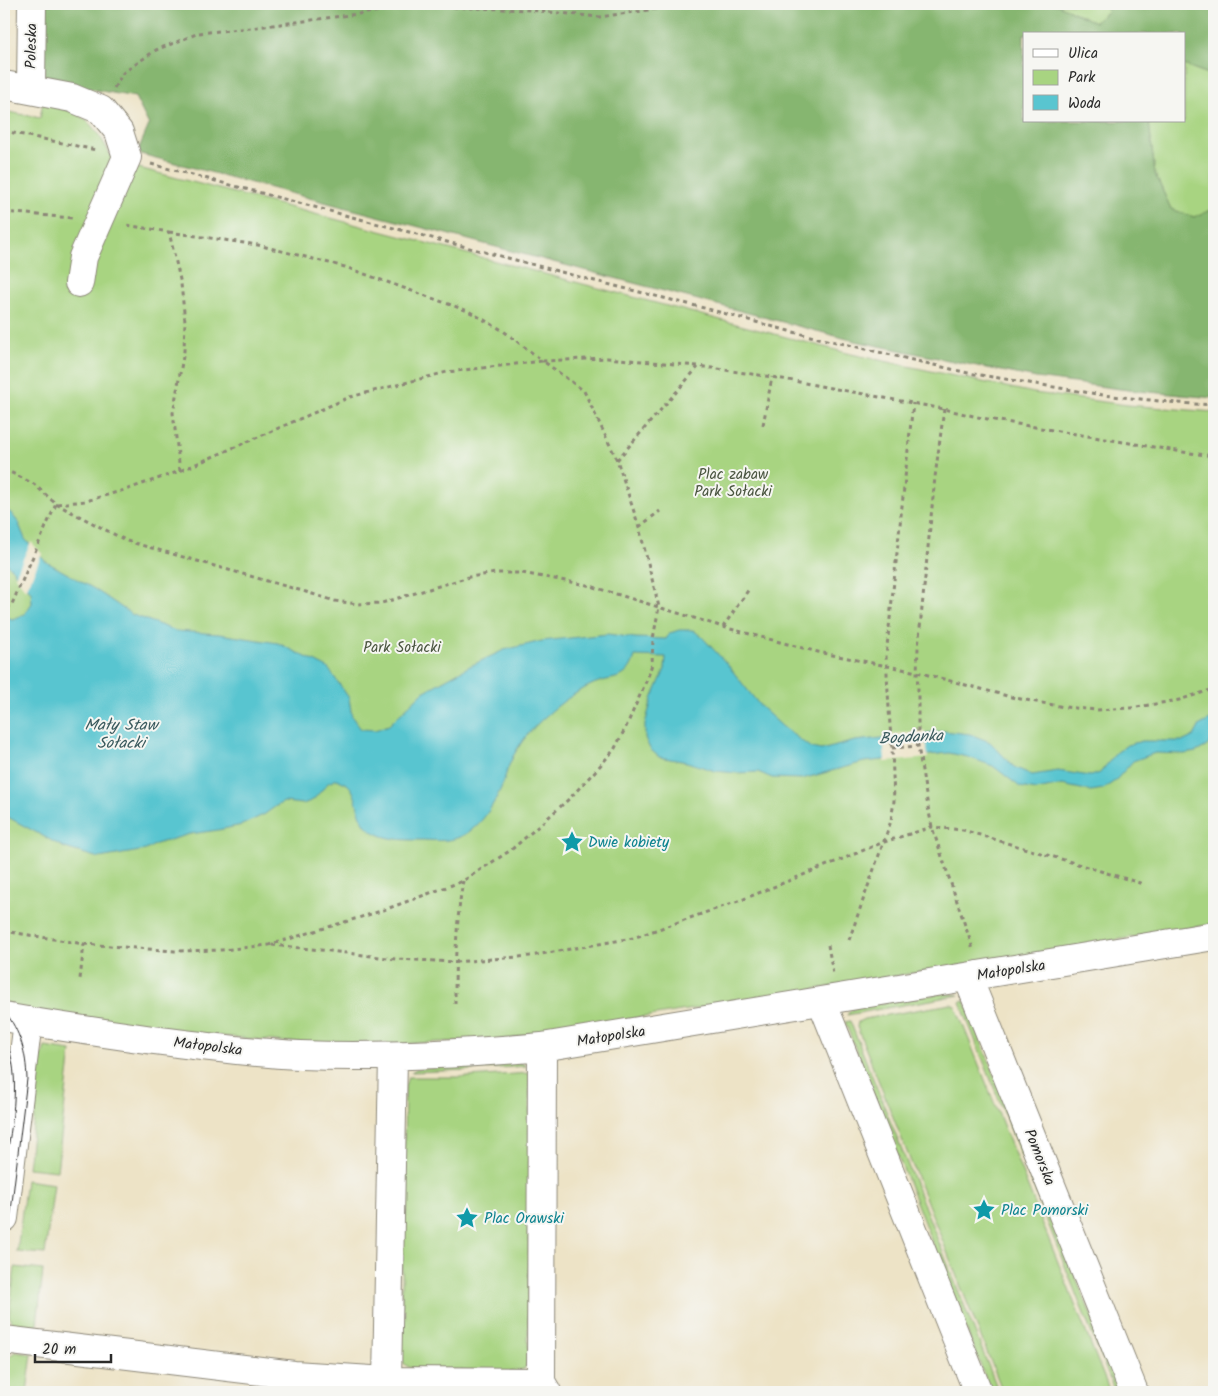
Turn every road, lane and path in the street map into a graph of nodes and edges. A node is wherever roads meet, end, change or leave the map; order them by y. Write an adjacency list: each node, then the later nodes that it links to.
1 (32, 4): 4 (street, Poleska)
2 (677, 4): 5 (path)
3 (4, 85): 4 (street)
4 (38, 91): 5 (street)
5 (101, 110): 7 (street)
6 (4, 131): 7 (path)
7 (127, 157): 9 (street); 16 (path)
8 (4, 212): 9 (path)
9 (99, 221): 10 (path); 11 (street)
10 (169, 232): 12 (path); 22 (path)
11 (78, 283)
12 (543, 361): 13 (path); 20 (path); 22 (path)
13 (698, 366): 14 (path); 20 (path)
14 (772, 377): 15 (path); 18 (path)
15 (913, 403): 17 (path); 30 (path)
16 (1214, 405)
17 (944, 409): 19 (path); 31 (path)
18 (763, 425)
19 (1214, 456)
20 (616, 460): 25 (path)
21 (4, 469): 23 (path)
22 (180, 471): 23 (path)
23 (56, 504): 27 (path); 28 (path)
24 (660, 511): 25 (path)
25 (639, 527): 27 (path)
26 (750, 590): 29 (path)
27 (659, 608): 29 (path); 37 (path)
28 (4, 612)
29 (723, 626): 30 (path)
30 (886, 666): 31 (path); 34 (path)
31 (917, 672): 32 (path); 33 (path)
32 (1214, 689)
33 (918, 746): 34 (path); 35 (path)
34 (892, 748): 36 (path)
35 (932, 826): 36 (path); 38 (path); 45 (path)
36 (884, 842): 41 (path); 44 (path)
37 (464, 881): 43 (path); 44 (path)
38 (1143, 884)
39 (4, 931): 42 (path)
40 (1214, 936): 45 (street, Małopolska)
41 (849, 940)
42 (84, 944): 43 (path); 46 (path)
43 (269, 945): 44 (path)
44 (455, 962): 48 (path)
45 (975, 976): 47 (street, Małopolska); 57 (street, Pomorska)
46 (80, 979)
47 (822, 1002): 50 (street, Małopolska); 56 (street)
48 (455, 1004)
49 (16, 1019): 51 (street, Małopolska); 52 (street)
50 (542, 1047): 51 (street, Małopolska); 55 (street)
51 (393, 1056): 54 (street)
52 (4, 1218)
53 (4, 1340): 54 (street)
54 (387, 1381): 55 (street)
55 (544, 1387)
56 (978, 1392)
57 (1134, 1392)

